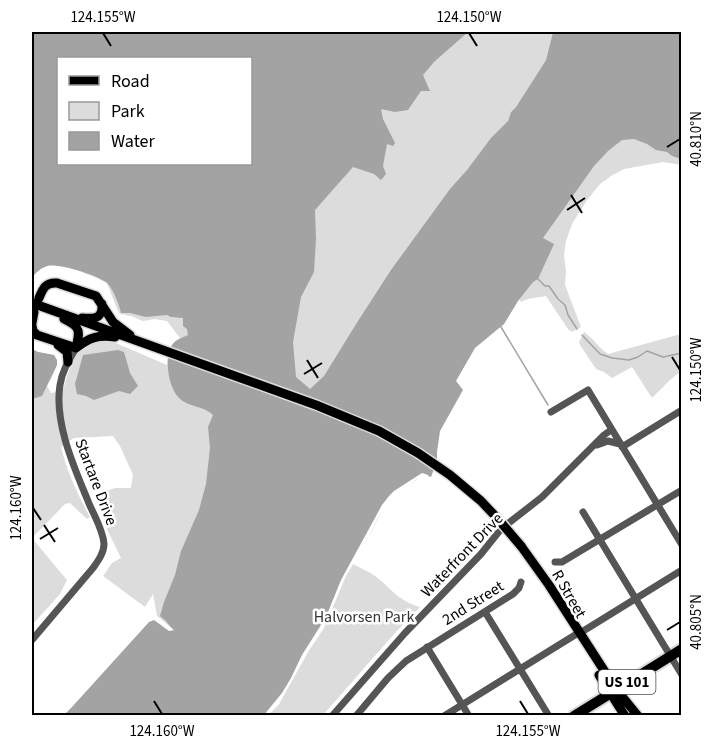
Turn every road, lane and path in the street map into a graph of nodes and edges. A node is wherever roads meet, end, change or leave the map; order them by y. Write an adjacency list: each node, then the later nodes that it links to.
1 (102, 304): 2 (main road); 3 (main road); 6 (main road)
2 (36, 305): 3 (main road); 4 (main road); 7 (main road)
3 (66, 315): 6 (main road)
4 (32, 325): 5 (main road)
5 (51, 340): 7 (main road); 8 (main road)
6 (140, 342): 7 (main road); 24 (main road, R Street, bridge)
7 (76, 348): 8 (street, Startare Drive)
8 (68, 362): 25 (street, Startare Drive)
9 (550, 412): 11 (street)
10 (681, 413): 13 (street)
11 (611, 430): 12 (street, Waterfront Drive); 13 (street)
12 (593, 446): 13 (street); 33 (street, Waterfront Drive)
13 (621, 446): 15 (street)
14 (681, 490): 15 (street)
15 (658, 505): 17 (street); 18 (street)
16 (583, 512): 17 (street)
17 (600, 540): 19 (street); 22 (street)
18 (681, 545)
19 (555, 562)
20 (681, 570): 22 (street)
21 (521, 582): 23 (street, 2nd Street)
22 (635, 599): 24 (street); 28 (street)
23 (485, 612): 26 (street, 2nd Street); 29 (street)
24 (578, 634): 29 (street); 31 (main road, R Street)
25 (32, 640)
26 (427, 647): 32 (street); 34 (street, 2nd Street)
27 (681, 649): 28 (highway, US 101)
28 (670, 656): 30 (street); 31 (highway, US 101)
29 (520, 669): 32 (street); 37 (street)
30 (681, 675)
31 (613, 691): 38 (highway, US 101); 39 (main road, R Street); 40 (main road, R Street)
32 (462, 704): 35 (street); 36 (street)
33 (332, 716)
34 (356, 716)
35 (444, 716)
36 (469, 716)
37 (549, 716)
38 (574, 716)
39 (625, 716)
40 (638, 716)

